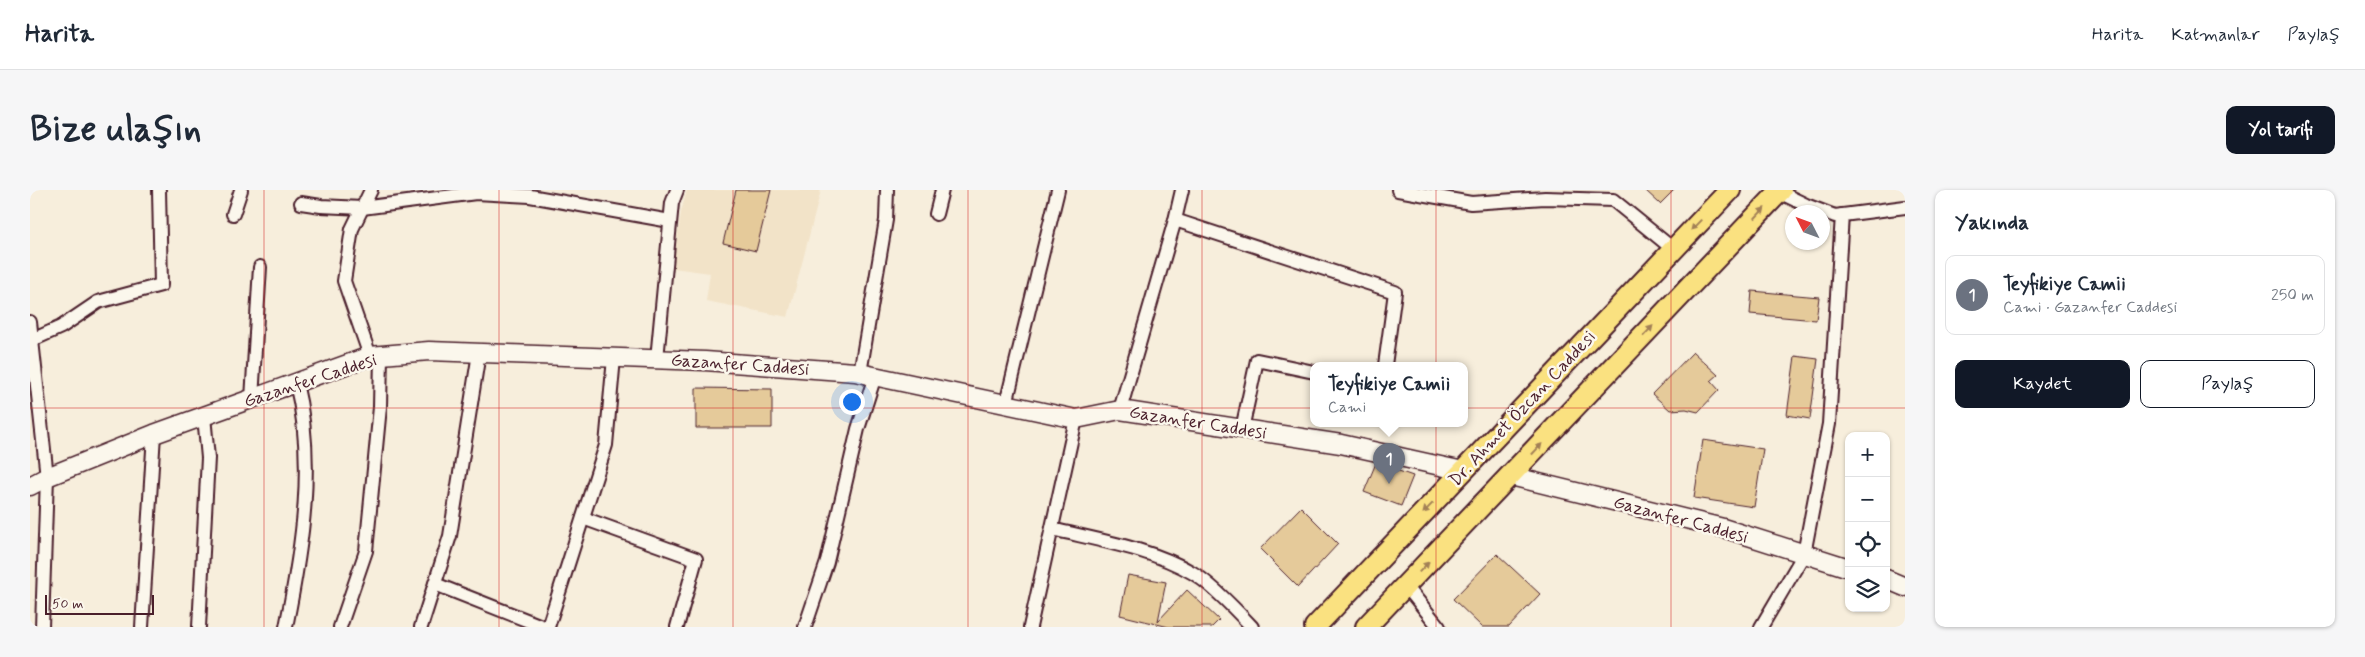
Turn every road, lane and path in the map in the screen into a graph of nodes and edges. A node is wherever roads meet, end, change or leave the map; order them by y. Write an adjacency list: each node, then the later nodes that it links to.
1 (159, 190): 25 (street)
2 (241, 190): 17 (street)
3 (371, 190): 16 (street)
4 (677, 190): 21 (street)
5 (888, 190): 32 (street)
6 (942, 190): 18 (street)
7 (1058, 190): 35 (street)
8 (1182, 190): 20 (street)
9 (1398, 190): 22 (street)
10 (1730, 190): 22 (main road, Dr. Ahmet Özcan Caddesi, one-way to 22)
11 (476, 191): 13 (street); 16 (street)
12 (1780, 191): 19 (street); 42 (main road, one-way to 12)
13 (537, 194): 21 (street)
14 (301, 203): 16 (street)
15 (1905, 207): 19 (street)
16 (362, 208): 27 (street)
17 (233, 214)
18 (936, 214)
19 (1842, 215): 47 (street)
20 (1176, 220): 30 (street); 36 (street)
21 (670, 221): 29 (street)
22 (1672, 249): 41 (main road, Dr. Ahmet Özcan Caddesi)
23 (260, 267): 34 (street)
24 (30, 322): 25 (street)
25 (31, 341): 43 (street)
26 (479, 353): 27 (street, Gazanfer Caddesi); 28 (street, Gazanfer Caddesi); 50 (street)
27 (376, 356): 33 (street, Gazanfer Caddesi); 57 (street)
28 (614, 358): 29 (street, Gazanfer Caddesi); 45 (street)
29 (657, 359): 32 (street, Gazanfer Caddesi)
30 (1385, 362)
31 (1310, 371): 39 (street)
32 (868, 375): 35 (street, Gazanfer Caddesi); 62 (street)
33 (296, 383): 34 (street, Gazanfer Caddesi); 56 (street)
34 (252, 399): 37 (street, Gazanfer Caddesi)
35 (1006, 404): 38 (street, Gazanfer Caddesi)
36 (1120, 410): 38 (street, Gazanfer Caddesi); 39 (street, Gazanfer Caddesi)
37 (204, 416): 40 (street, Gazanfer Caddesi); 55 (street)
38 (1076, 419): 46 (street)
39 (1242, 429): 41 (street, Gazanfer Caddesi)
40 (154, 434): 43 (street, Gazanfer Caddesi); 54 (street)
41 (1463, 471): 65 (main road, Dr. Ahmet Özcan Caddesi, one-way to 65)
42 (1511, 476): 47 (street, Gazanfer Caddesi); 51 (main road, one-way to 42)
43 (47, 477): 44 (street, Gazanfer Caddesi); 53 (street)
44 (30, 486)
45 (583, 518): 60 (street); 61 (street)
46 (1052, 529): 63 (street); 64 (street)
47 (1804, 554): 48 (street, Gazanfer Caddesi); 68 (street)
48 (1846, 567)
49 (1890, 581): 52 (street)
50 (435, 584): 58 (street); 59 (street)
51 (1406, 586): 66 (main road); 67 (street)
52 (1905, 587)
53 (42, 627)
54 (142, 627)
55 (199, 627)
56 (286, 627)
57 (340, 627)
58 (421, 627)
59 (544, 627)
60 (548, 627)
61 (677, 627)
62 (805, 627)
63 (1030, 627)
64 (1252, 627)
65 (1315, 627)
66 (1366, 627)
67 (1439, 627)
68 (1761, 627)

